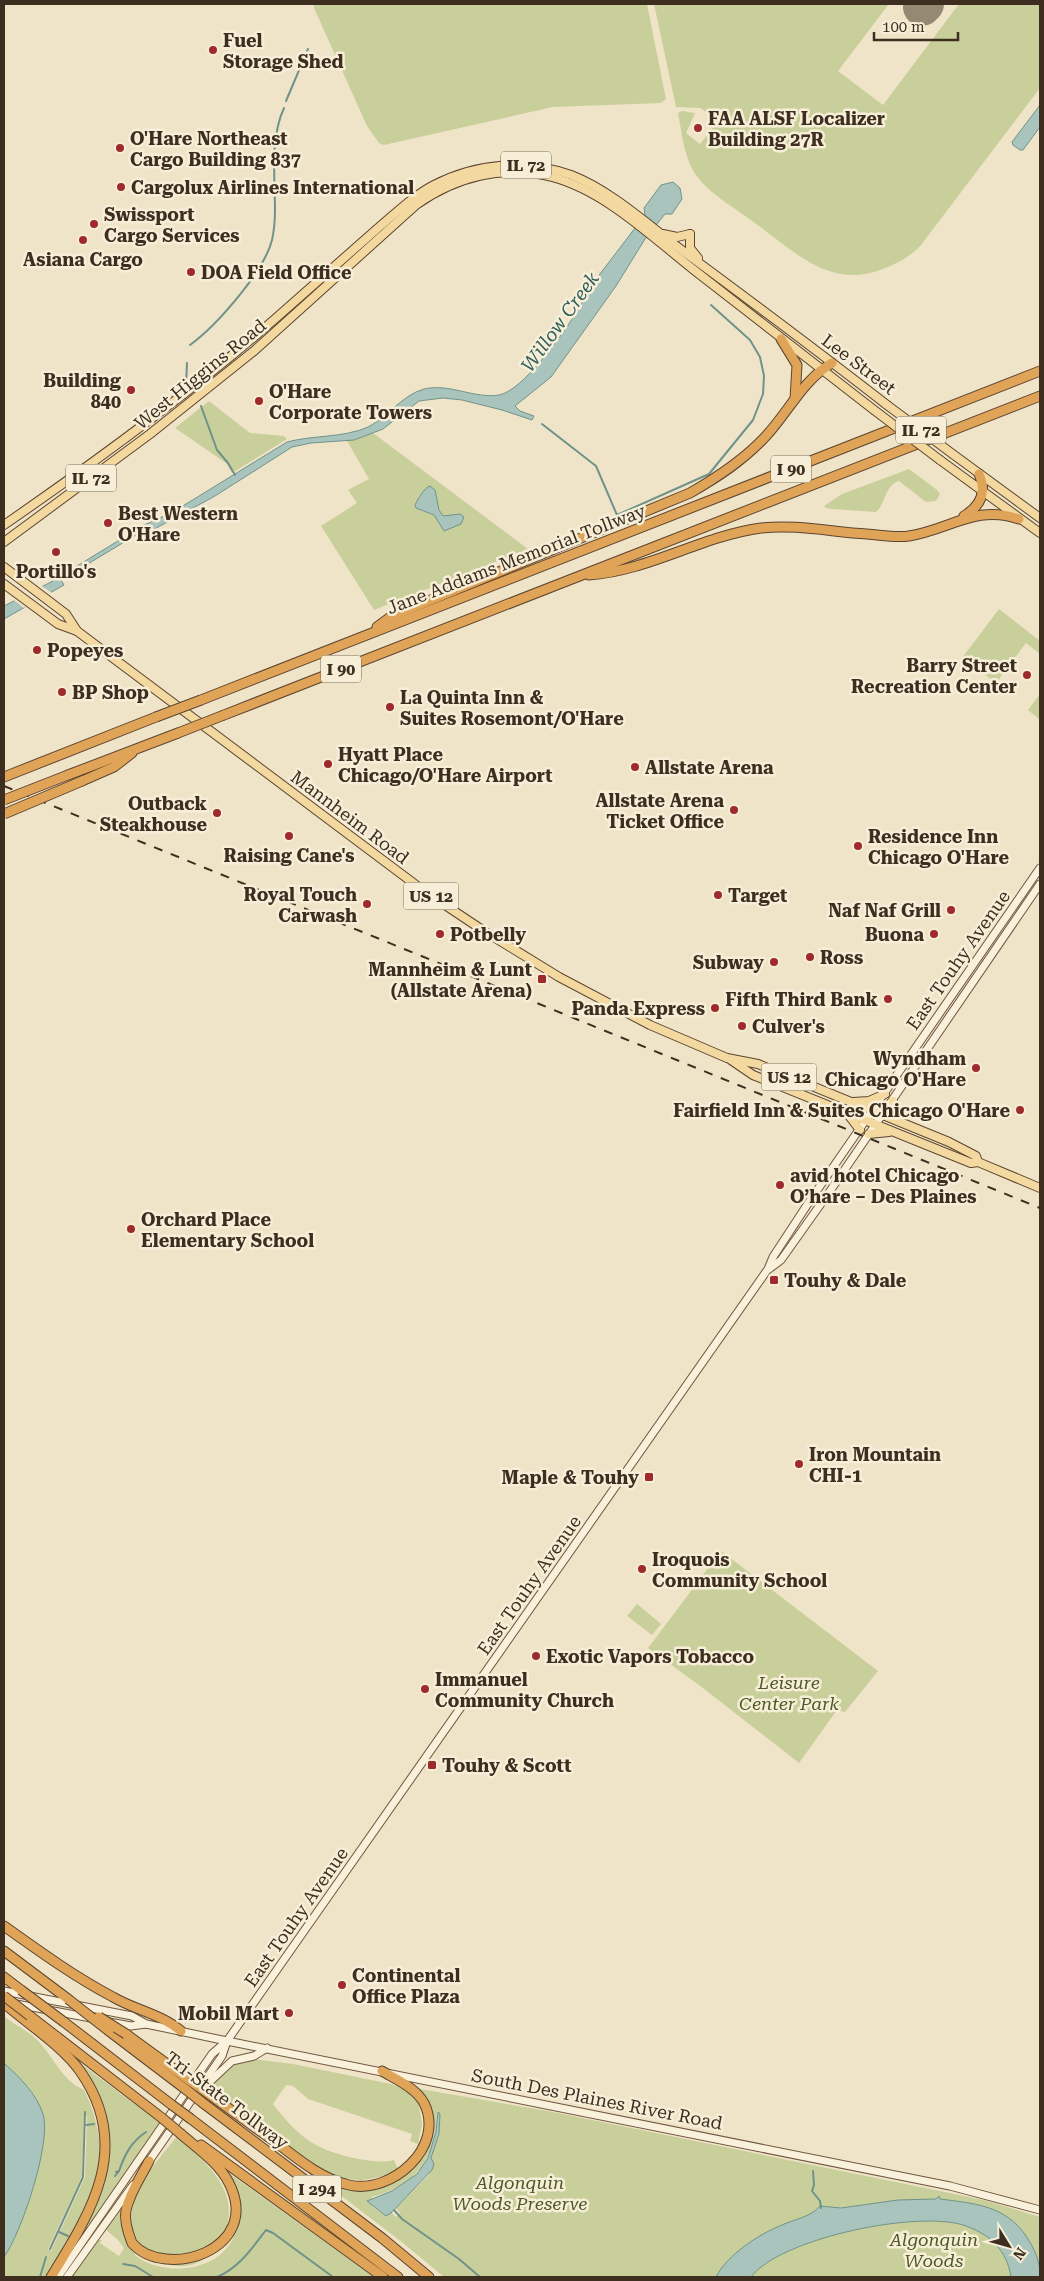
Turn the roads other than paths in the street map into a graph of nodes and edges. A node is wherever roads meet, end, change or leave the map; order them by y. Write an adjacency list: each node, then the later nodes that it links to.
1 (406, 204): 3 (main road, Lee Street / IL 72); 17 (main road, West Higgins Road / IL 72)
2 (404, 216): 3 (main road, Lee Street / IL 72); 19 (main road, West Higgins Road / IL 72)
3 (639, 222): 4 (main road, Lee Street / IL 72)
4 (654, 232): 5 (main road, Lee Street / IL 72); 5 (main road); 6 (main road, Lee Street / IL 72)
5 (709, 270): 7 (main road, Lee Street / IL 72)
6 (781, 339): 8 (main road, IL 72); 11 (highway)
7 (832, 363): 8 (highway); 12 (main road, Lee Street / IL 72, bridge)
8 (821, 370): 11 (highway); 13 (main road, Lee Street / IL 72, bridge)
9 (1040, 371): 24 (highway, Jane Addams Memorial Tollway / I 90)
10 (1040, 396): 21 (highway, I 90)
11 (794, 399): 24 (highway)
12 (979, 474): 13 (highway); 14 (main road, Lee Street / IL 72)
13 (983, 492): 15 (main road, Lee Street / IL 72); 16 (highway)
14 (1040, 518)
15 (1019, 519): 16 (highway); 18 (main road, Lee Street / IL 72)
16 (957, 520): 21 (highway)
17 (4, 526)
18 (1040, 533)
19 (4, 542)
20 (4, 567): 23 (main road, Mannheim Road / US 12)
21 (579, 576): 25 (highway, I 90, bridge)
22 (4, 584): 23 (main road, Mannheim Road / US 12)
23 (77, 631): 31 (main road, Mannheim Road / US 12)
24 (365, 635): 26 (highway, Jane Addams Memorial Tollway / I 90, bridge)
25 (137, 750): 27 (highway, I 90, bridge); 28 (highway, I 90, bridge)
26 (4, 777)
27 (4, 800)
28 (4, 814)
29 (1040, 868): 32 (main road, East Touhy Avenue)
30 (1040, 884): 33 (main road, East Touhy Avenue)
31 (727, 1058): 34 (main road, Mannheim Road / US 12); 36 (main road, Mannheim Road / US 12)
32 (885, 1094): 34 (main road); 35 (main road, East Touhy Avenue)
33 (893, 1100): 37 (main road, East Touhy Avenue); 39 (main road)
34 (849, 1102): 35 (main road, Mannheim Road / US 12)
35 (873, 1111): 37 (main road, Mannheim Road / US 12); 38 (main road, East Touhy Avenue)
36 (846, 1112): 38 (main road, Mannheim Road / US 12); 41 (main road)
37 (883, 1115): 39 (main road, Mannheim Road / US 12); 40 (main road, East Touhy Avenue)
38 (866, 1121): 40 (main road, Mannheim Road / US 12); 41 (main road, East Touhy Avenue)
39 (900, 1122): 44 (main road, Mannheim Road / US 12)
40 (876, 1125): 42 (main road, Mannheim Road / US 12); 43 (main road, East Touhy Avenue)
41 (860, 1130): 46 (main road, East Touhy Avenue)
42 (890, 1132): 43 (main road); 44 (main road, Mannheim Road / US 12)
43 (869, 1134): 46 (main road, East Touhy Avenue)
44 (978, 1162): 45 (main road, Mannheim Road / US 12)
45 (1040, 1188)
46 (768, 1269): 56 (main road, East Touhy Avenue)
47 (4, 1926): 55 (highway)
48 (4, 1951): 53 (highway, Tri-State Tollway / I 294, bridge)
49 (4, 1977): 69 (highway, Tri-State Tollway / I 294, bridge)
50 (4, 1992): 54 (main road, South Des Plaines River Road)
51 (4, 1996): 60 (highway, bridge)
52 (4, 2002): 54 (main road, South Des Plaines River Road); 65 (highway)
53 (83, 2010): 58 (highway, bridge); 70 (highway, Tri-State Tollway / I 294, bridge)
54 (146, 2024): 55 (main road, South Des Plaines River Road)
55 (181, 2031): 56 (main road, South Des Plaines River Road)
56 (227, 2041): 57 (main road, South Des Plaines River Road); 59 (main road, East Touhy Avenue); 66 (main road, East Touhy Avenue)
57 (267, 2048): 58 (main road, South Des Plaines River Road); 59 (main road)
58 (382, 2071): 62 (main road, South Des Plaines River Road)
59 (196, 2094): 61 (main road, East Touhy Avenue)
60 (182, 2132): 63 (highway); 68 (highway)
61 (149, 2161): 64 (highway); 67 (main road, East Touhy Avenue)
62 (1040, 2210)
63 (216, 2257)
64 (159, 2268)
65 (51, 2277)
66 (58, 2277)
67 (67, 2277)
68 (383, 2277)
69 (398, 2277)
70 (429, 2277)

